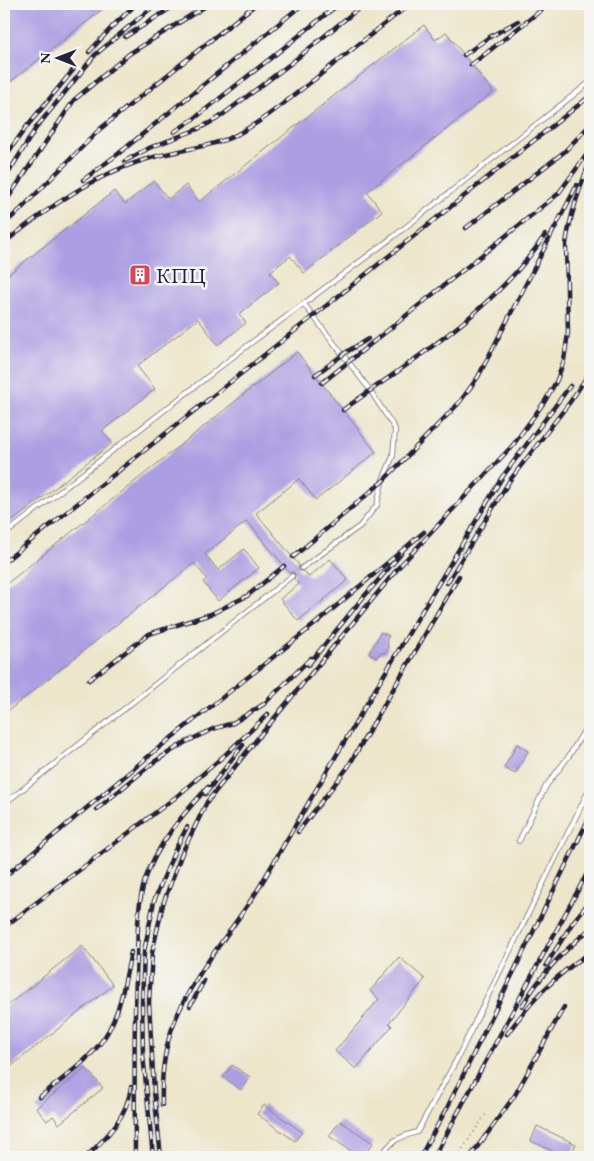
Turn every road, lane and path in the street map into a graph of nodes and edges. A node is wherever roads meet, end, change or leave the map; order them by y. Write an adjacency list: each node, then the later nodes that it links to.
1 (590, 82): 2 (lane)
2 (304, 304): 3 (lane); 4 (lane)
3 (4, 535)
4 (302, 568)
5 (292, 576): 8 (lane)
6 (590, 721): 9 (lane)
7 (590, 788): 11 (lane)
8 (4, 804)
9 (519, 841)
10 (486, 1114): 12 (path)
11 (380, 1157)
12 (457, 1157)

